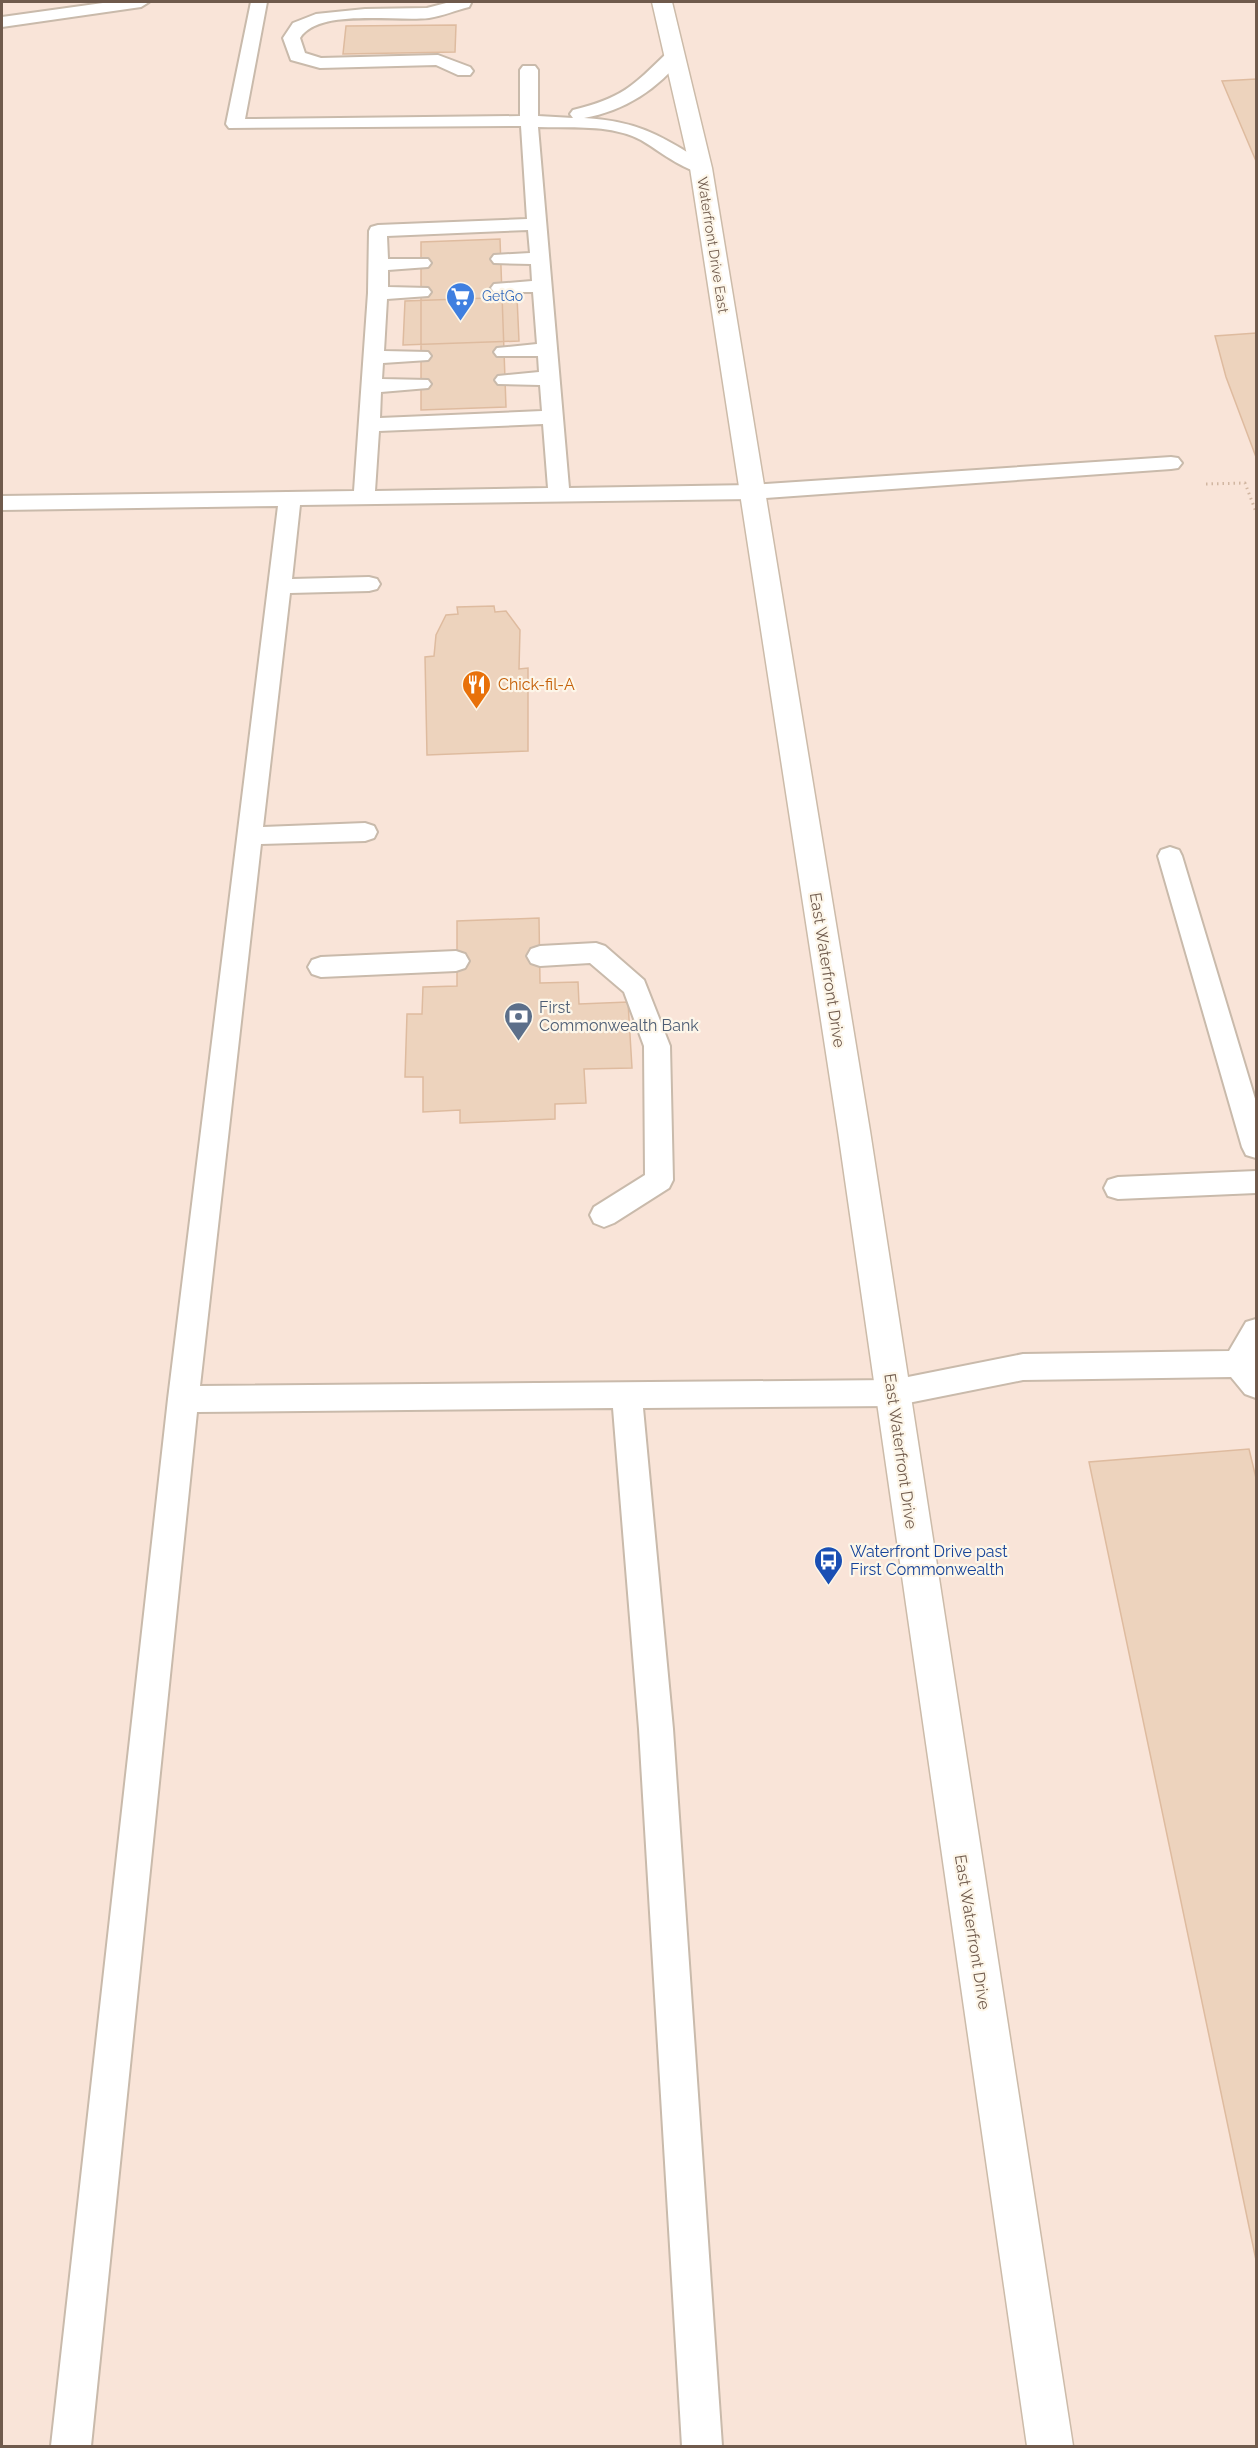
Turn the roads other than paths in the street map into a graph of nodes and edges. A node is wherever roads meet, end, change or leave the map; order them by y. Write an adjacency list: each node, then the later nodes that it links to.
1 (141, 2): 5 (lane)
2 (259, 2): 9 (lane)
3 (662, 2): 6 (street, Waterfront Drive East)
4 (463, 3): 8 (lane)
5 (2, 22)
6 (674, 56): 9 (lane); 10 (street, Waterfront Drive East)
7 (529, 70): 9 (lane)
8 (464, 71)
9 (529, 121): 10 (lane); 11 (lane)
10 (700, 168): 31 (street, Waterfront Drive East)
11 (537, 224): 12 (lane); 15 (lane)
12 (540, 258): 13 (lane); 16 (lane)
13 (501, 259)
14 (421, 263): 15 (lane)
15 (378, 265): 19 (lane)
16 (542, 286): 17 (lane); 20 (lane)
17 (501, 288)
18 (421, 292): 19 (lane)
19 (378, 293): 23 (lane)
20 (548, 350): 21 (lane); 24 (lane)
21 (504, 352)
22 (421, 356): 23 (lane)
23 (373, 357): 27 (lane)
24 (550, 378): 25 (lane); 28 (lane)
25 (505, 380)
26 (421, 384): 27 (lane)
27 (372, 386): 29 (lane)
28 (553, 417): 29 (lane); 32 (lane)
29 (370, 425): 33 (lane)
30 (1171, 463): 31 (lane)
31 (752, 492): 32 (lane); 50 (street, East Waterfront Drive)
32 (559, 495): 33 (lane)
33 (364, 497): 34 (lane)
34 (290, 499): 35 (lane); 37 (lane)
35 (2, 503)
36 (369, 584): 37 (lane)
37 (279, 586): 39 (lane)
38 (365, 832): 39 (lane)
39 (249, 836): 52 (lane)
40 (1170, 856): 44 (lane)
41 (540, 956): 47 (lane)
42 (456, 961): 43 (lane)
43 (321, 967)
44 (1257, 1147)
45 (1257, 1182): 46 (lane)
46 (1118, 1188)
47 (604, 1215)
48 (1257, 1330): 49 (lane)
49 (1247, 1375): 50 (lane)
50 (893, 1393): 51 (lane); 55 (street, East Waterfront Drive)
51 (627, 1395): 52 (lane); 54 (lane)
52 (183, 1399): 53 (lane)
53 (71, 2446)
54 (702, 2446)
55 (1050, 2446)

